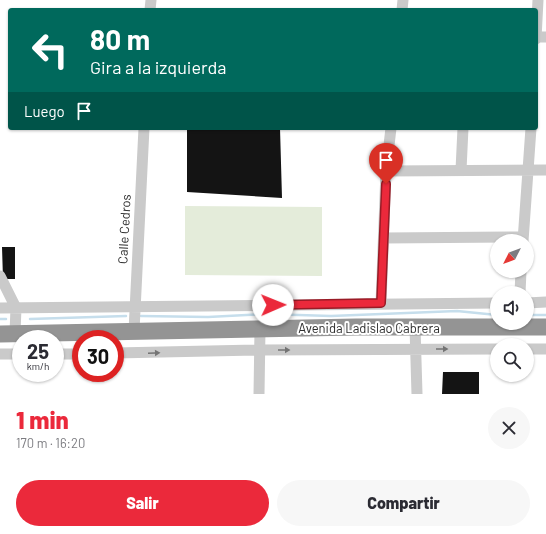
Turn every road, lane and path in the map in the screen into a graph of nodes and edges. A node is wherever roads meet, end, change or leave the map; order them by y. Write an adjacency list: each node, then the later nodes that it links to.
1 (144, 130): 17 (street, Calle Cedros)
2 (391, 130): 8 (street)
3 (463, 130): 5 (street)
4 (531, 130): 6 (street)
5 (461, 170): 6 (street); 8 (street)
6 (529, 170): 7 (street); 9 (street)
7 (546, 170)
8 (386, 171): 10 (street)
9 (523, 234)
10 (384, 238): 11 (street); 14 (street)
11 (490, 239)
12 (0, 276): 19 (street)
13 (546, 302): 16 (street)
14 (381, 303): 15 (street); 17 (street)
15 (490, 303)
16 (534, 303)
17 (134, 306): 19 (street); 23 (street, Calle Cedros)
18 (0, 308): 19 (street)
19 (16, 308): 24 (street)
20 (415, 327): 21 (highway, Avenida Ladislao Cabrera); 22 (highway, Avenida Ladislao Cabrera); 25 (street)
21 (546, 327)
22 (260, 329): 23 (highway, Avenida Ladislao Cabrera); 29 (street)
23 (134, 331): 24 (highway, Avenida Ladislao Cabrera)
24 (8, 334)
25 (417, 349): 26 (street, one-way to 26); 29 (street, one-way to 25); 34 (street)
26 (490, 349)
27 (534, 349): 28 (street)
28 (546, 349)
29 (260, 350): 30 (street, one-way to 29); 33 (street)
30 (124, 353)
31 (0, 354): 32 (street)
32 (12, 354)
33 (259, 394)
34 (417, 394)

